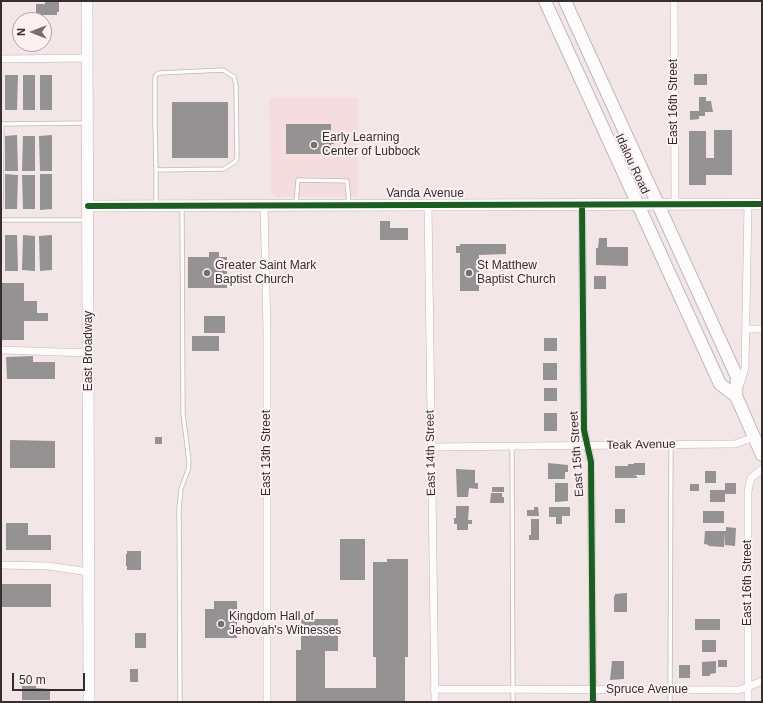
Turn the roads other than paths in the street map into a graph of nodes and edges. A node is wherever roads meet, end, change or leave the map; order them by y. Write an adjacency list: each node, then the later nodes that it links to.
1 (87, 1): 5 (main road, East Broadway)
2 (545, 1): 10 (main road, Idalou Road)
3 (565, 1): 11 (main road, Idalou Road)
4 (674, 1): 12 (street, East 16th Street)
5 (88, 58): 6 (street); 7 (main road, East Broadway)
6 (1, 59)
7 (87, 123): 21 (main road, East Broadway); 22 (lane)
8 (156, 170): 8 (lane); 15 (lane)
9 (582, 204): 10 (main road, Vanda Avenue); 20 (main road, Vanda Avenue); 34 (street, East 15th Street)
10 (638, 204): 11 (main road, Vanda Avenue); 29 (main road, Idalou Road)
11 (658, 204): 12 (main road, Vanda Avenue); 29 (main road, Idalou Road)
12 (675, 204): 13 (main road, Vanda Avenue)
13 (748, 204): 14 (main road, Vanda Avenue); 25 (street)
14 (762, 204)
15 (156, 205): 16 (main road, Vanda Avenue); 21 (main road, Vanda Avenue)
16 (182, 205): 17 (main road, Vanda Avenue); 46 (lane)
17 (264, 205): 18 (main road, Vanda Avenue); 47 (street, East 13th Street)
18 (296, 205): 19 (main road, Vanda Avenue); 19 (lane)
19 (349, 205): 20 (main road, Vanda Avenue)
20 (428, 205): 32 (street, East 14th Street)
21 (88, 206): 24 (main road, East Broadway)
22 (1, 207)
23 (1, 220): 24 (lane)
24 (88, 220): 28 (main road, East Broadway)
25 (746, 329): 26 (street); 29 (street)
26 (762, 329)
27 (1, 350): 28 (street)
28 (89, 352): 38 (main road, East Broadway)
29 (736, 396): 30 (main road, Idalou Road)
30 (754, 437): 31 (street, Teak Avenue); 35 (main road, Idalou Road)
31 (671, 444): 34 (street, Teak Avenue); 44 (lane)
32 (431, 446): 33 (street, Teak Avenue); 41 (street, East 14th Street)
33 (512, 446): 34 (street, Teak Avenue); 42 (lane)
34 (588, 446): 43 (street, East 15th Street)
35 (762, 455)
36 (762, 469): 40 (street, East 16th Street)
37 (1, 565): 38 (street)
38 (89, 572): 45 (main road, East Broadway)
39 (762, 681): 40 (street, Spruce Avenue)
40 (748, 687): 44 (street, Spruce Avenue); 52 (street, East 16th Street)
41 (434, 690): 42 (street, Spruce Avenue); 48 (street, East 14th Street)
42 (513, 690): 43 (street, Spruce Avenue); 49 (lane)
43 (593, 690): 44 (street, Spruce Avenue); 50 (street, East 15th Street)
44 (670, 691): 51 (lane)
45 (89, 702)
46 (180, 702)
47 (267, 702)
48 (434, 702)
49 (512, 702)
50 (593, 702)
51 (670, 702)
52 (748, 702)

